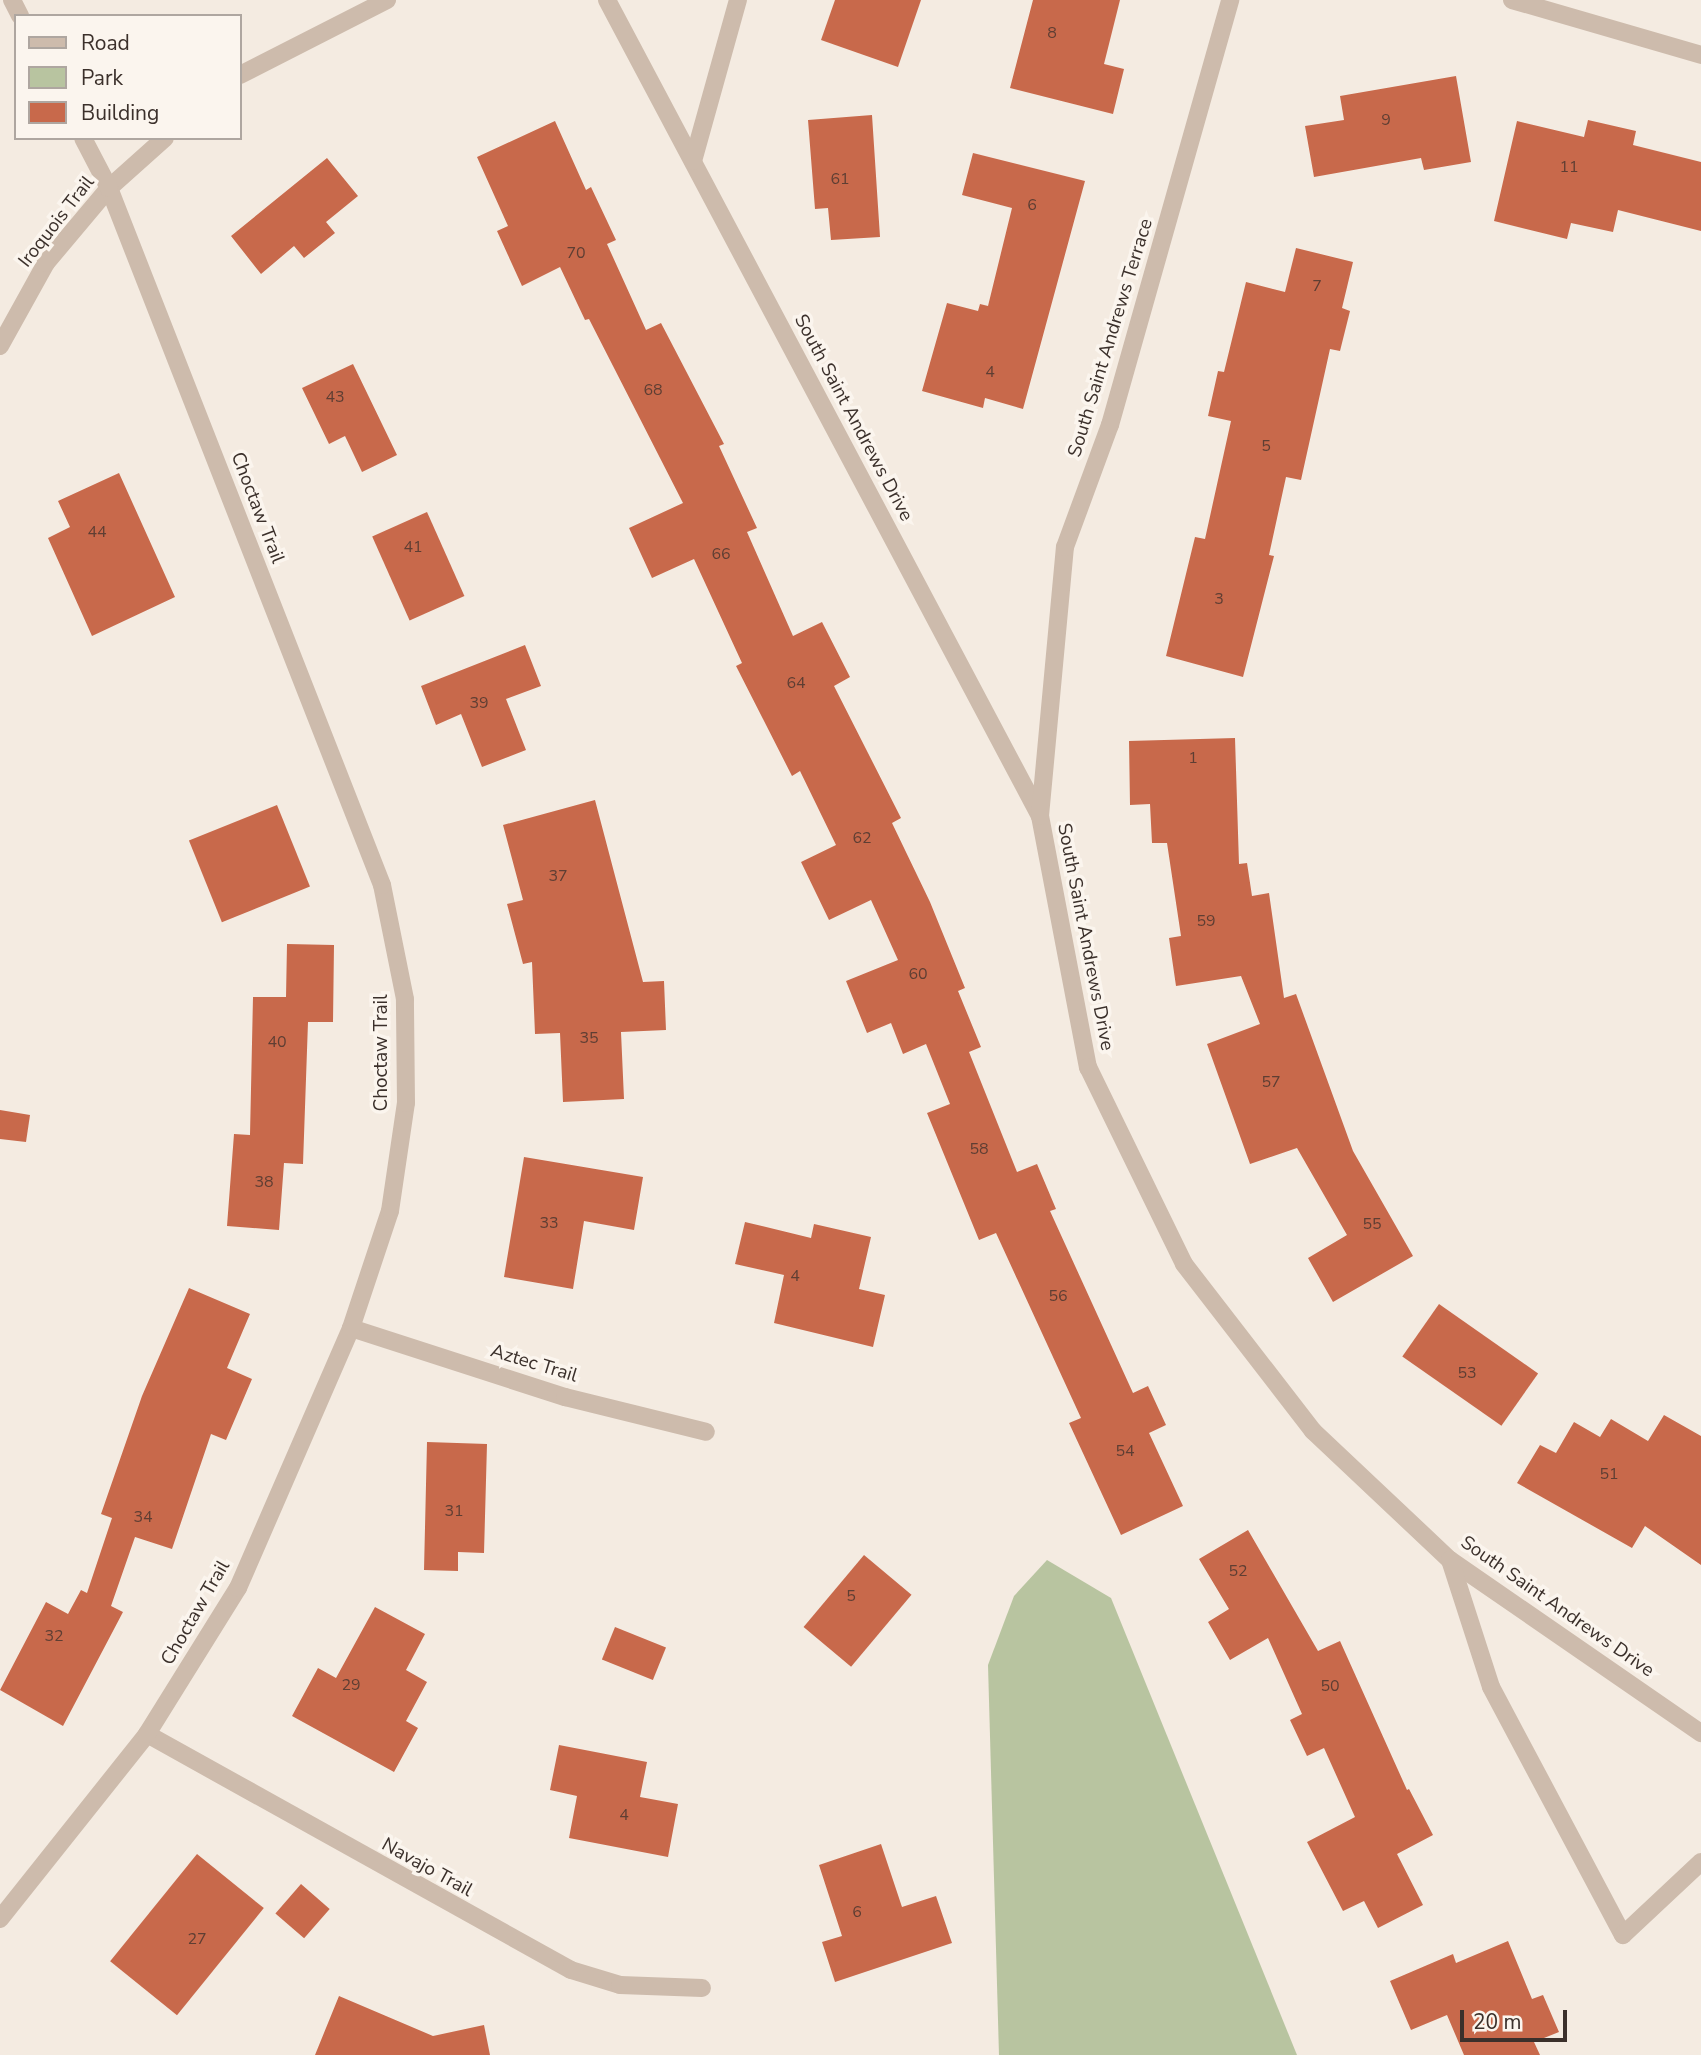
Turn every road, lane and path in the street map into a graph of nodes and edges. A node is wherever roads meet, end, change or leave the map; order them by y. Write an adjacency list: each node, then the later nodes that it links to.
1 (387, 0): 7 (street)
2 (607, 0): 10 (street, South Saint Andrews Drive)
3 (738, 0): 10 (street)
4 (1230, 0): 13 (street, South Saint Andrews Terrace)
5 (1512, 0): 6 (street)
6 (1701, 55)
7 (242, 74)
8 (84, 140): 11 (street, Choctaw Trail)
9 (163, 140): 11 (street, Iroquois Trail)
10 (693, 161): 13 (street, South Saint Andrews Drive)
11 (109, 188): 12 (street, Iroquois Trail); 14 (street, Choctaw Trail)
12 (0, 346)
13 (1041, 816): 16 (street, South Saint Andrews Drive)
14 (351, 1328): 15 (street, Aztec Trail); 18 (street, Choctaw Trail)
15 (706, 1432)
16 (1450, 1560): 17 (street, South Saint Andrews Drive); 19 (street)
17 (1701, 1733)
18 (147, 1734): 20 (street, Choctaw Trail); 21 (street, Navajo Trail)
19 (1701, 1862)
20 (0, 1919)
21 (702, 1987)

